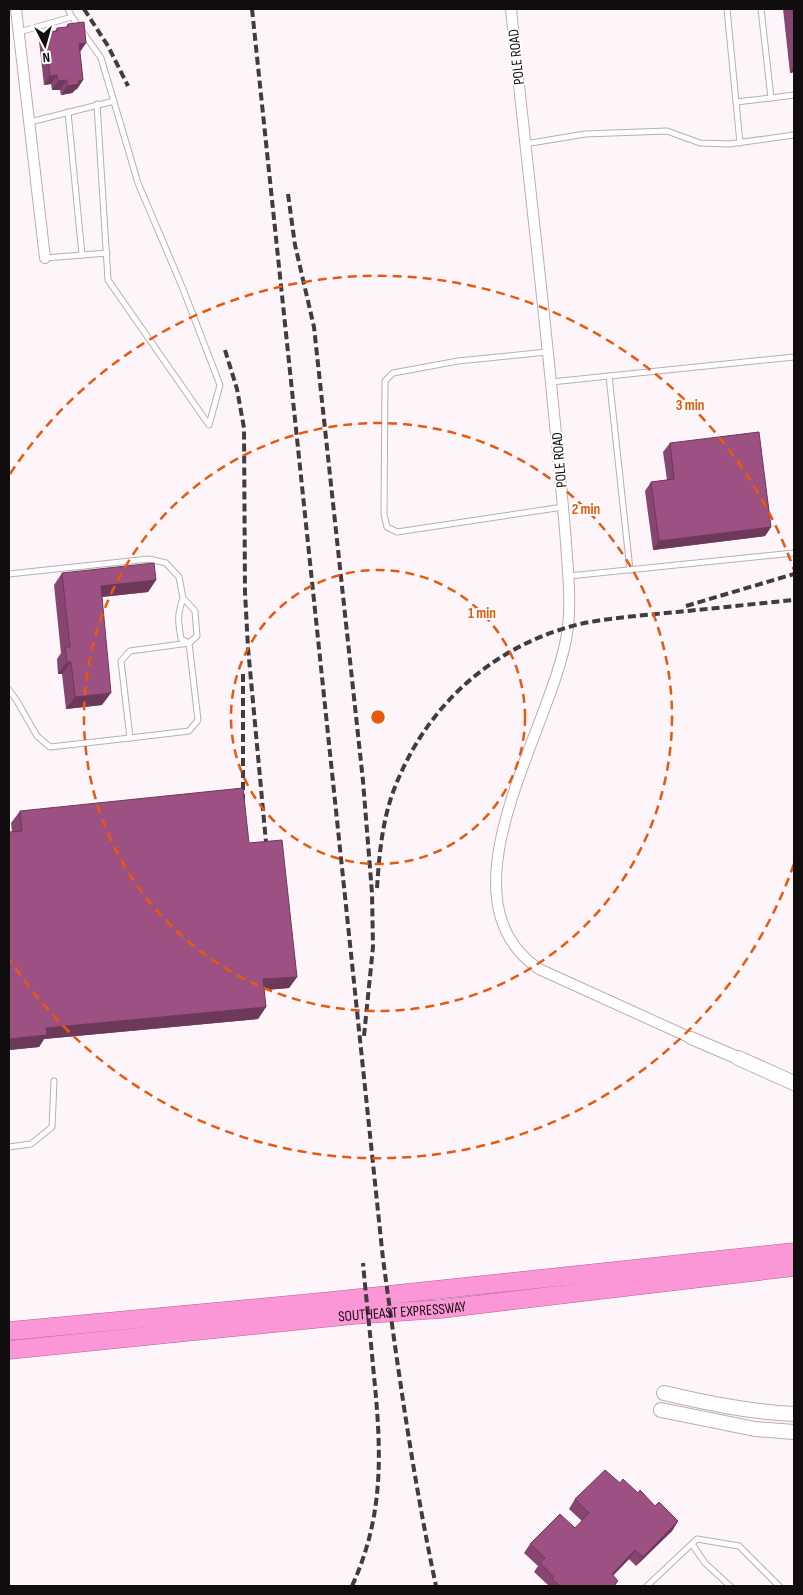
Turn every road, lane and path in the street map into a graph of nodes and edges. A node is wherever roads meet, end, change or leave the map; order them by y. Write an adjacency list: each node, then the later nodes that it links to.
1 (16, 9): 7 (street)
2 (68, 9): 6 (lane)
3 (511, 9): 17 (street, POLE ROAD)
4 (727, 9): 11 (lane)
5 (761, 9): 9 (lane)
6 (72, 17): 7 (lane); 10 (lane)
7 (19, 32): 14 (street)
8 (794, 96): 9 (lane)
9 (772, 98): 11 (lane)
10 (114, 100): 12 (lane); 18 (lane)
11 (736, 102): 16 (lane)
12 (97, 104): 13 (lane); 18 (lane)
13 (68, 112): 14 (lane); 19 (lane)
14 (30, 122): 20 (street)
15 (794, 135): 16 (lane)
16 (740, 143): 17 (lane)
17 (525, 144): 21 (street, POLE ROAD)
18 (107, 253): 19 (lane)
19 (82, 255): 20 (lane)
20 (45, 258)
21 (548, 352): 24 (street, POLE ROAD); 25 (lane)
22 (794, 357): 23 (lane)
23 (610, 376): 24 (lane); 27 (lane)
24 (551, 382): 25 (street, POLE ROAD)
25 (563, 508): 29 (street, POLE ROAD)
26 (794, 553): 27 (lane)
27 (630, 570): 29 (lane)
28 (9, 574): 30 (lane)
29 (569, 576): 34 (street, POLE ROAD)
30 (184, 598): 31 (lane); 31 (lane)
31 (189, 643): 33 (lane); 33 (lane)
32 (9, 690): 33 (lane)
33 (130, 738)
34 (691, 1038): 35 (street)
35 (738, 1058): 37 (main road)
36 (54, 1081): 38 (lane)
37 (794, 1083)
38 (9, 1147)
39 (794, 1252): 41 (highway, SOUTHEAST EXPRESSWAY)
40 (794, 1267): 42 (highway, SOUTHEAST EXPRESSWAY)
41 (9, 1331)
42 (9, 1350)
43 (664, 1393): 45 (main road)
44 (661, 1410): 46 (main road)
45 (794, 1414)
46 (794, 1432)
47 (692, 1544): 48 (lane); 49 (lane); 50 (lane)
48 (647, 1586)
49 (730, 1586)
50 (778, 1586)

